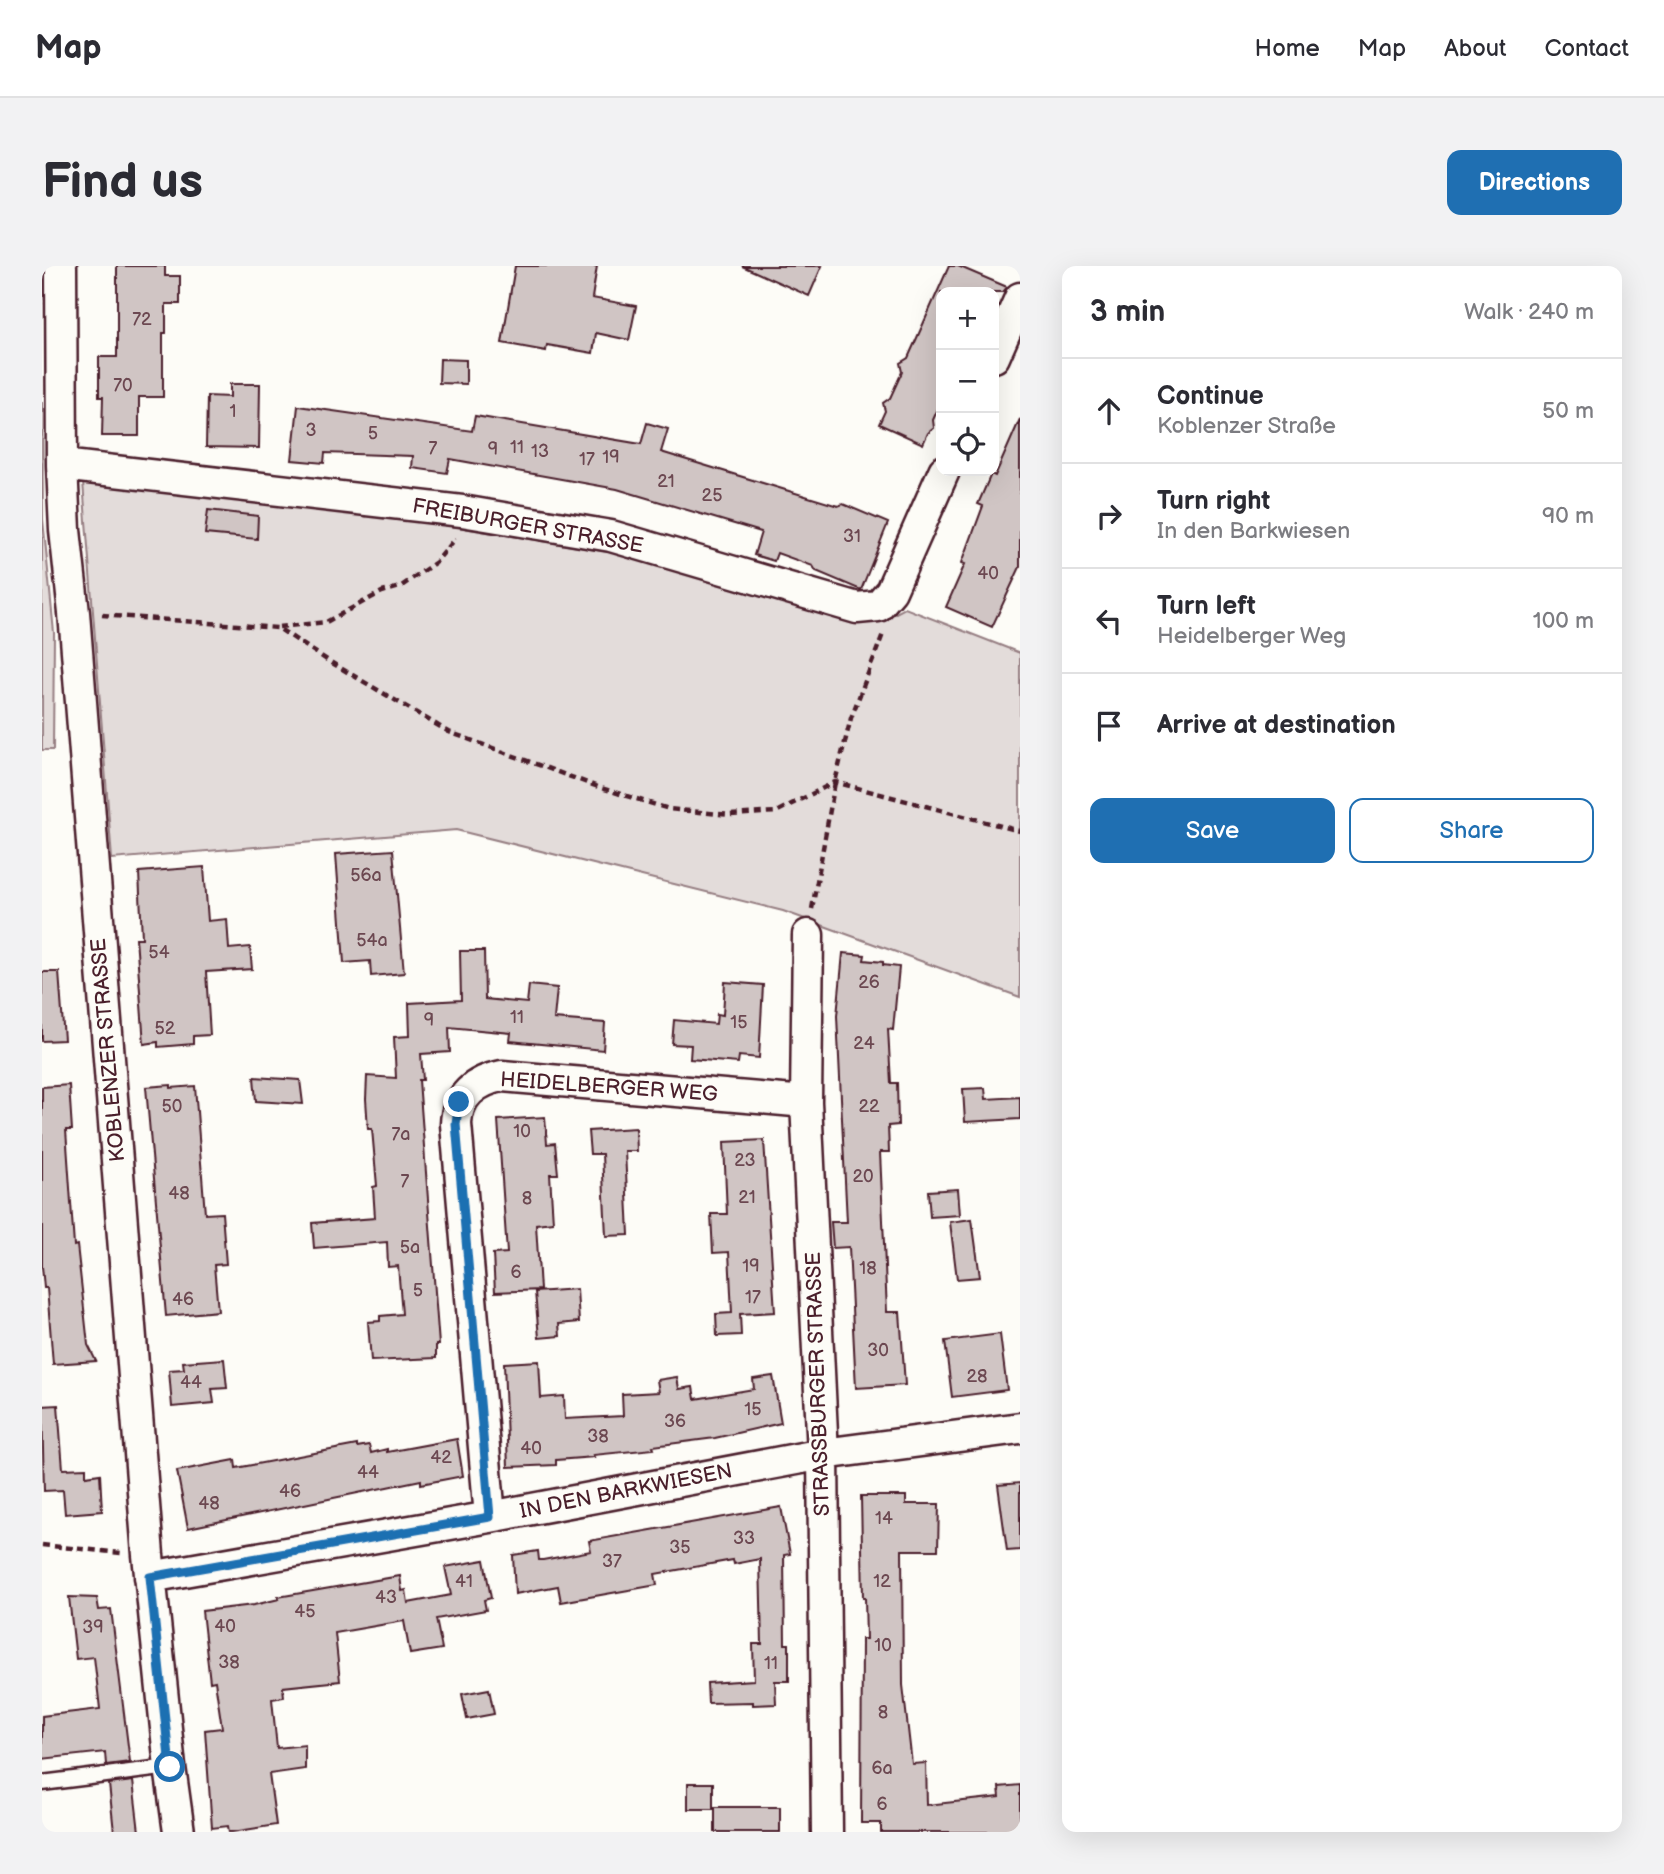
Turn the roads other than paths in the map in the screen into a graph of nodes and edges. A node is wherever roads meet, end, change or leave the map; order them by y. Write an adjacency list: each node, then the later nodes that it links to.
1 (61, 266): 4 (street, KOBLENZER STRASSE)
2 (1020, 298): 3 (street)
3 (997, 350)
4 (62, 465): 5 (street, FREIBURGER STRASSE); 11 (street, KOBLENZER STRASSE)
5 (942, 476)
6 (808, 935): 7 (street, STRASSBURGER STRASSE)
7 (806, 1102): 9 (street, STRASSBURGER STRASSE); 10 (street, HEIDELBERGER WEG)
8 (1020, 1428): 9 (street, IN DEN BARKWIESEN)
9 (823, 1454): 10 (street, IN DEN BARKWIESEN); 15 (street, STRASSBURGER STRASSE)
10 (490, 1517): 11 (street, IN DEN BARKWIESEN)
11 (149, 1566): 12 (street, KOBLENZER STRASSE)
12 (170, 1767): 13 (lane); 14 (street, KOBLENZER STRASSE)
13 (42, 1783)
14 (179, 1832)
15 (827, 1832)

